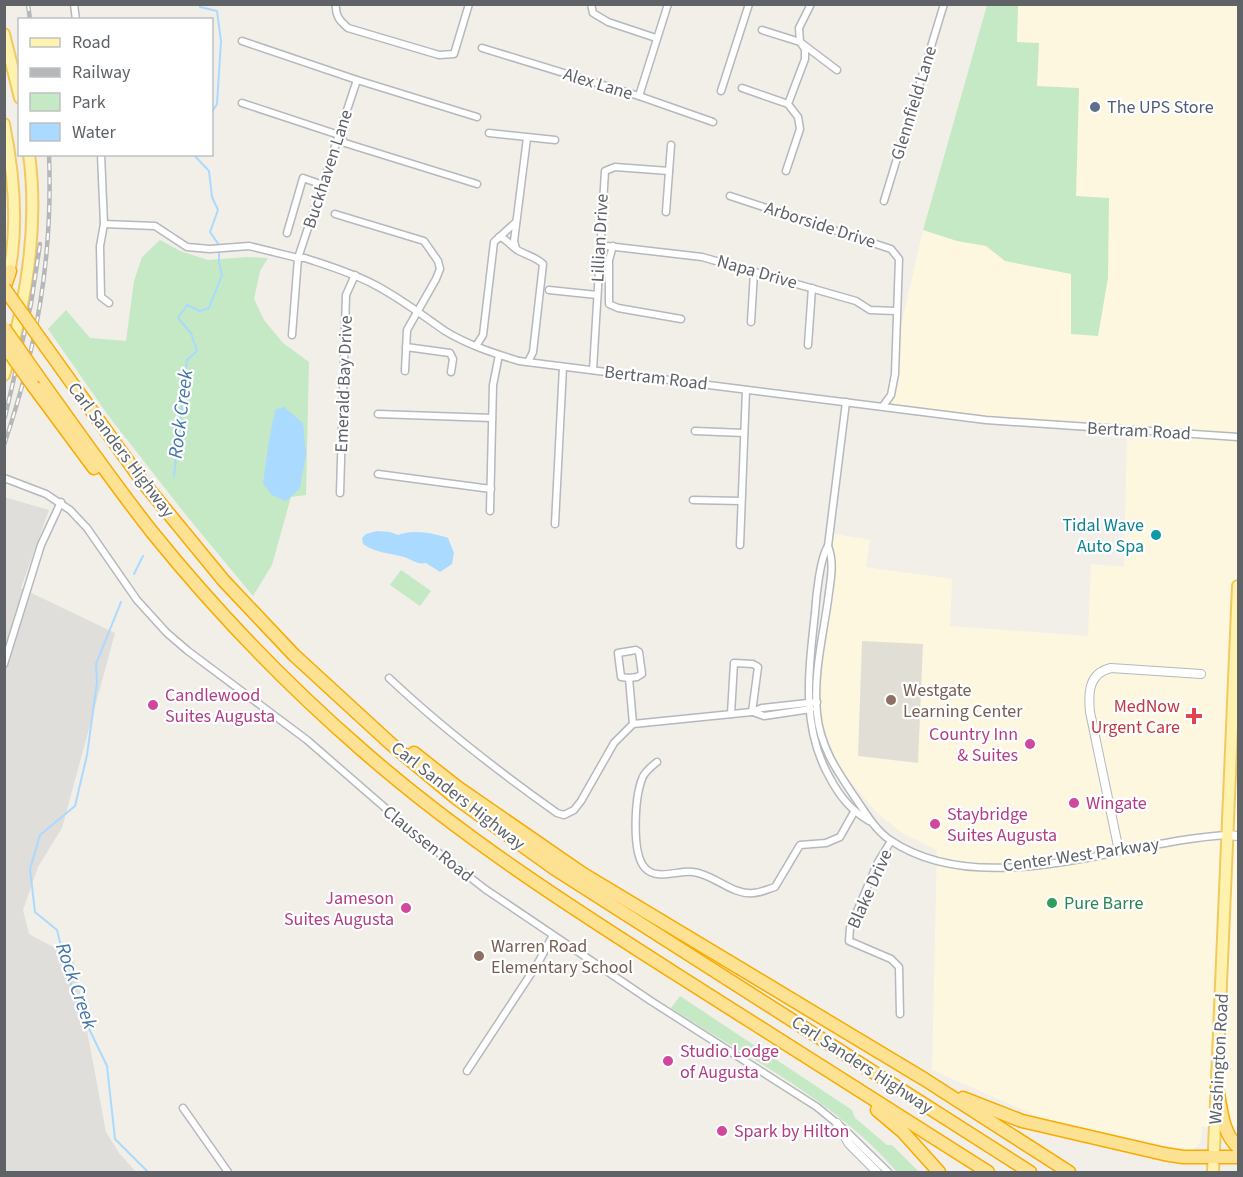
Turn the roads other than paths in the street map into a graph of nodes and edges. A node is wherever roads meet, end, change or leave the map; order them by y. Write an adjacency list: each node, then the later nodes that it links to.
1 (336, 4): 2 (street)
2 (469, 4)
3 (591, 4): 10 (street)
4 (668, 4): 10 (street)
5 (749, 4): 18 (street)
6 (811, 4): 12 (street)
7 (944, 4): 37 (street, Glennfield Lane)
8 (762, 30): 12 (street)
9 (4, 34): 17 (main road)
10 (656, 38): 19 (street)
11 (242, 41): 15 (street)
12 (800, 42): 14 (street); 21 (street)
13 (482, 48): 19 (street, Alex Lane)
14 (837, 70)
15 (357, 80): 22 (street); 26 (street, Buckhaven Lane)
16 (742, 88): 21 (street)
17 (18, 90)
18 (721, 91)
19 (639, 96): 23 (street, Alex Lane)
20 (242, 104): 26 (street)
21 (788, 104): 33 (street)
22 (477, 117)
23 (712, 122)
24 (4, 124): 46 (main road)
25 (489, 133): 27 (street)
26 (339, 135): 34 (street); 35 (street, Buckhaven Lane)
27 (527, 138): 28 (street); 40 (street)
28 (555, 140)
29 (671, 145): 32 (street)
30 (29, 156): 71 (main road)
31 (101, 156): 41 (street)
32 (669, 171): 38 (street); 52 (street, Lillian Drive)
33 (786, 171)
34 (477, 184)
35 (323, 185): 42 (street); 45 (street, Buckhaven Lane)
36 (730, 196): 56 (street, Arborside Drive)
37 (884, 201)
38 (666, 212)
39 (335, 214): 55 (street)
40 (516, 222): 43 (street); 44 (street)
41 (104, 225): 45 (street, Bertram Road); 54 (street)
42 (286, 233)
43 (499, 237): 44 (street); 63 (street)
44 (516, 249): 66 (street)
45 (298, 258): 48 (street, Bertram Road); 60 (street, Buckhaven Lane)
46 (10, 271): 50 (highway); 53 (main road)
47 (754, 272): 49 (street, Napa Drive); 57 (street, Napa Drive); 58 (street)
48 (355, 275): 55 (street, Bertram Road); 84 (street, Emerald Bay Drive)
49 (812, 288): 56 (street, Napa Drive); 62 (street)
50 (4, 289): 98 (highway, Carl Sanders Highway, bridge)
51 (549, 290): 52 (street)
52 (597, 295): 68 (street, Lillian Drive)
53 (4, 296)
54 (108, 303)
55 (417, 310): 63 (street, Bertram Road); 64 (street)
56 (896, 311): 75 (street, Arborside Drive)
57 (681, 319)
58 (751, 322)
59 (4, 328): 72 (highway, Carl Sanders Highway, bridge)
60 (292, 335)
61 (4, 345): 72 (highway, bridge)
62 (808, 345)
63 (476, 346): 65 (street, Bertram Road)
64 (406, 347): 69 (street); 70 (street)
65 (499, 355): 66 (street, Bertram Road); 77 (street)
66 (528, 362): 67 (street, Bertram Road)
67 (563, 367): 68 (street, Bertram Road); 89 (street)
68 (593, 370): 73 (street, Bertram Road)
69 (405, 371)
70 (451, 372)
71 (4, 375)
72 (35, 381): 113 (highway, Carl Sanders Highway)
73 (746, 390): 74 (street, Bertram Road); 79 (street)
74 (846, 402): 75 (street, Bertram Road); 91 (street, Center West Parkway)
75 (882, 406): 80 (street, Bertram Road)
76 (378, 414): 77 (street)
77 (492, 418): 83 (street)
78 (695, 430): 79 (street)
79 (744, 433): 86 (street)
80 (1239, 437)
81 (378, 474): 83 (street)
82 (4, 478): 87 (street, Claussen Road)
83 (491, 489): 88 (street)
84 (340, 494)
85 (693, 500): 86 (street)
86 (741, 501): 90 (street)
87 (60, 502): 93 (street); 110 (street, Claussen Road)
88 (490, 510)
89 (555, 524)
90 (740, 545)
91 (828, 546): 99 (street, Center West Parkway); 100 (street, Center West Parkway)
92 (1239, 586): 95 (main road, Washington Road)
93 (4, 664)
94 (1201, 674): 109 (street)
95 (1237, 676): 107 (main road, Washington Road)
96 (389, 678): 103 (street)
97 (629, 678): 97 (street); 103 (street)
98 (337, 696): 114 (highway); 126 (highway, Carl Sanders Highway)
99 (817, 705): 100 (street); 106 (street, Center West Parkway)
100 (809, 706): 101 (street); 105 (street, Center West Parkway)
101 (752, 712): 102 (street); 102 (street)
102 (731, 714): 103 (street)
103 (633, 724)
104 (657, 762): 105 (street)
105 (854, 812): 106 (street, Center West Parkway)
106 (872, 823): 108 (street, Center West Parkway)
107 (1234, 836): 109 (street, Center West Parkway); 115 (main road, Washington Road)
108 (891, 841): 109 (street, Center West Parkway); 111 (street, Blake Drive)
109 (1119, 851)
110 (552, 937): 112 (street); 117 (street, Claussen Road)
111 (900, 1014)
112 (467, 1071)
113 (830, 1072): 124 (highway); 125 (highway, Carl Sanders Highway)
114 (924, 1079): 119 (highway); 127 (highway)
115 (1217, 1088): 118 (highway); 119 (main road, Washington Road)
116 (183, 1108): 121 (street)
117 (837, 1123): 122 (street); 123 (street, Claussen Road)
118 (1239, 1147)
119 (1214, 1157): 120 (highway); 128 (main road, Washington Road)
120 (1239, 1157)
121 (228, 1173)
122 (877, 1173)
123 (888, 1173)
124 (939, 1173)
125 (987, 1173)
126 (1030, 1173)
127 (1069, 1173)
128 (1213, 1173)

